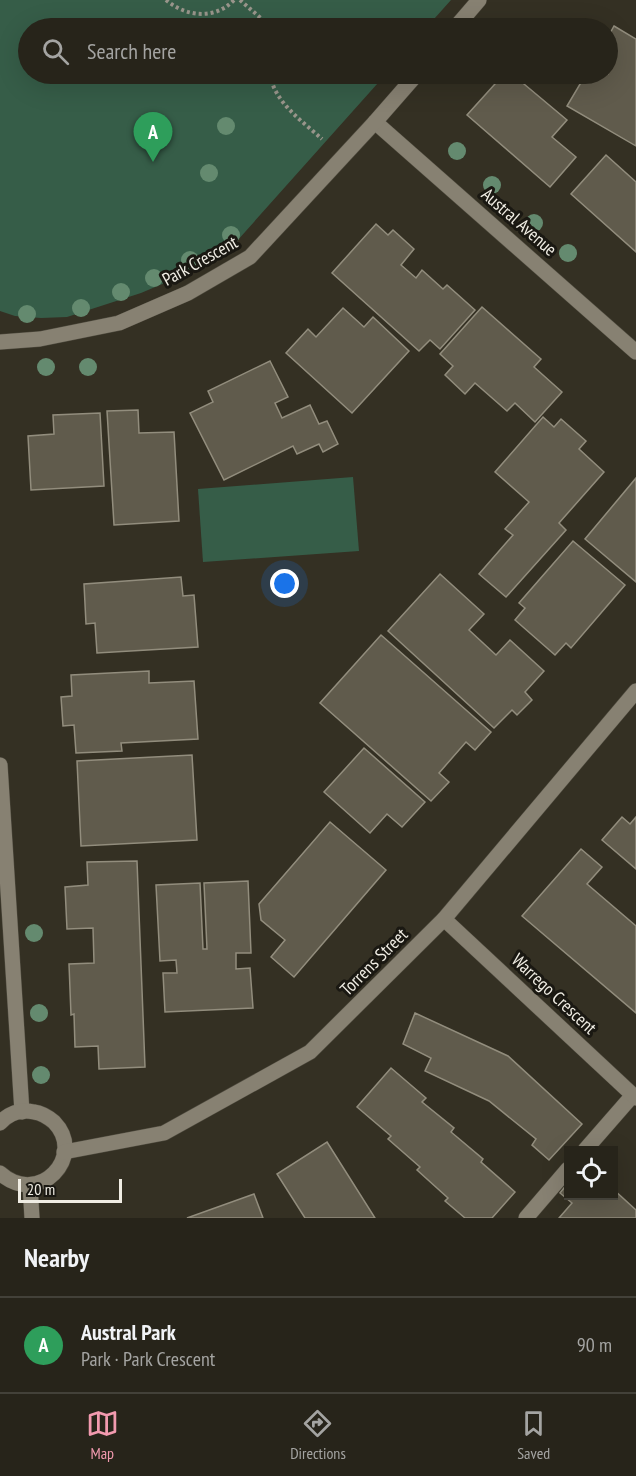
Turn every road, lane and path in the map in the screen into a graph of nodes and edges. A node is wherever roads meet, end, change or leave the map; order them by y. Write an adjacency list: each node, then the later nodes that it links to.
1 (234, 0): 4 (path)
2 (240, 0): 5 (path)
3 (479, 0): 6 (street)
4 (169, 1)
5 (261, 18)
6 (463, 18)
7 (272, 84): 10 (path)
8 (408, 84): 9 (street, Park Crescent)
9 (375, 122): 11 (street, Park Crescent); 12 (street, Austral Avenue)
10 (322, 140)
11 (0, 342)
12 (636, 352)
13 (636, 691): 15 (street, Torrens Street)
14 (0, 765): 17 (street)
15 (444, 919): 16 (street, Warrego Crescent); 20 (street, Torrens Street)
16 (635, 1097): 19 (street)
17 (22, 1112): 18 (street); 20 (street)
18 (0, 1123)
19 (589, 1146)
20 (64, 1152): 23 (street)
21 (0, 1173): 23 (street)
22 (564, 1174): 25 (street)
23 (30, 1185): 24 (street)
24 (32, 1218)
25 (526, 1218)

